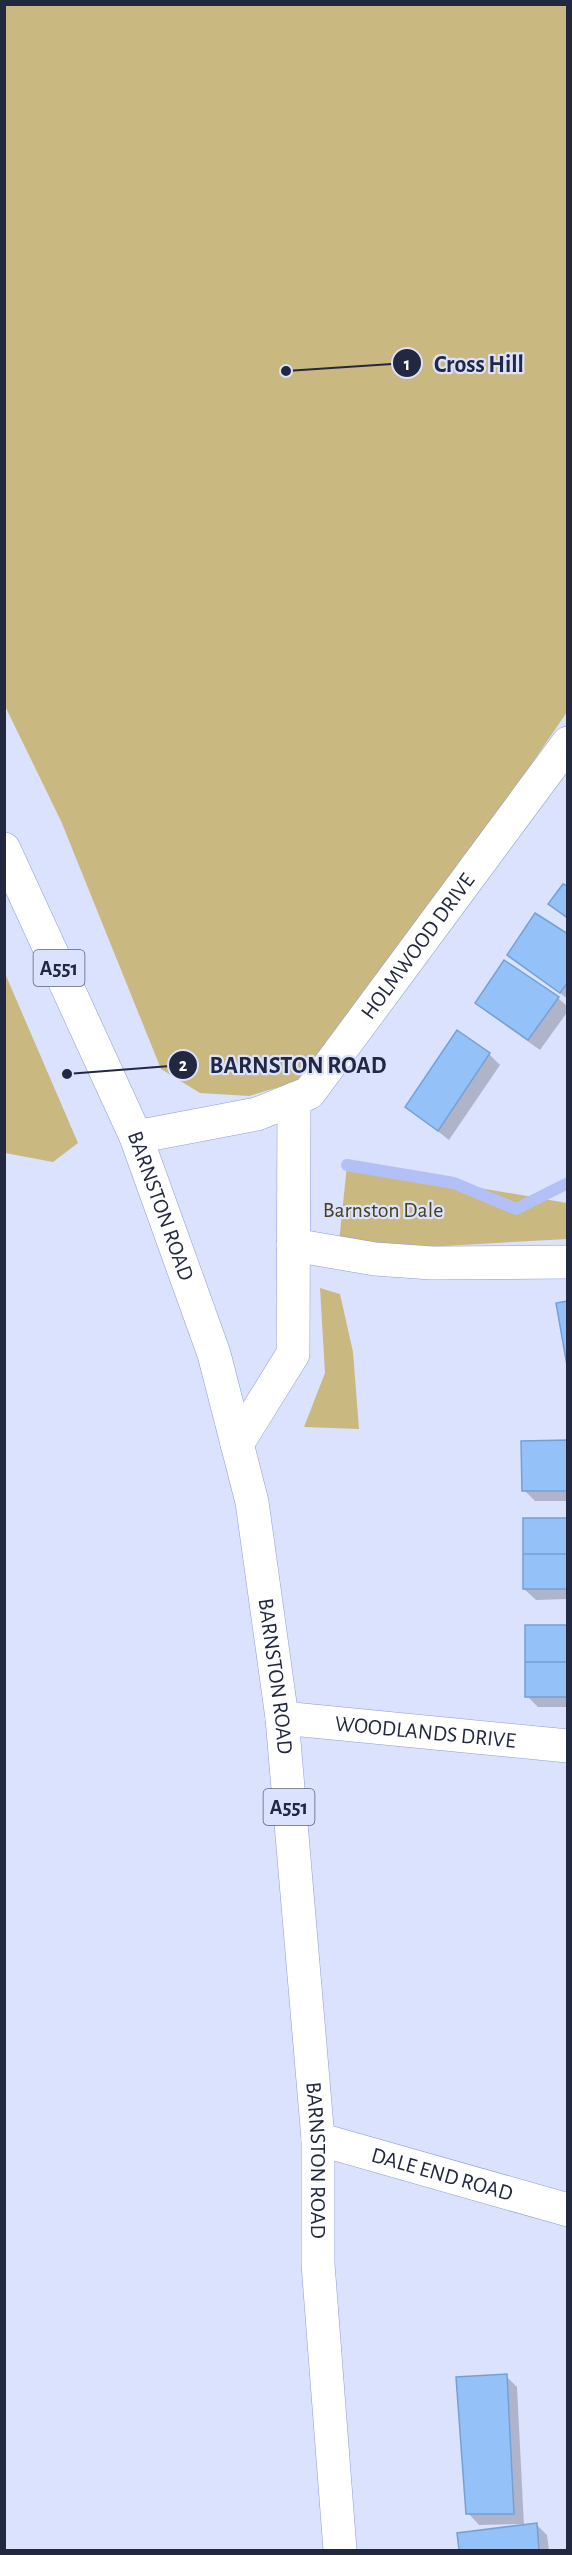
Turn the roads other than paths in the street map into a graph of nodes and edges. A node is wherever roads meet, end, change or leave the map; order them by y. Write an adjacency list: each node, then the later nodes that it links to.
1 (567, 744): 3 (main road, HOLMWOOD DRIVE)
2 (4, 849): 4 (main road, BARNSTON ROAD / A551)
3 (294, 1099): 4 (main road, HOLMWOOD DRIVE); 5 (main road)
4 (136, 1137): 7 (main road, BARNSTON ROAD / A551)
5 (293, 1245): 6 (main road); 7 (main road)
6 (567, 1262)
7 (237, 1444): 8 (main road, BARNSTON ROAD / A551)
8 (282, 1718): 9 (main road, WOODLANDS DRIVE); 10 (main road, BARNSTON ROAD / A551)
9 (567, 1746)
10 (318, 2139): 11 (main road, DALE END ROAD); 12 (main road, BARNSTON ROAD / A551)
11 (567, 2210)
12 (340, 2550)

